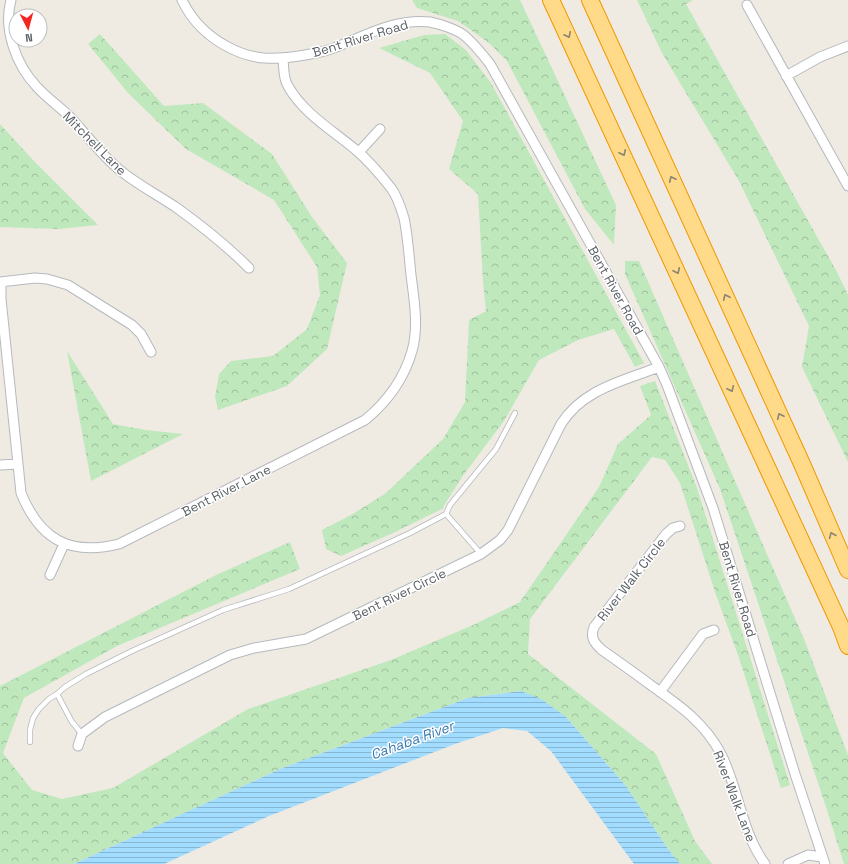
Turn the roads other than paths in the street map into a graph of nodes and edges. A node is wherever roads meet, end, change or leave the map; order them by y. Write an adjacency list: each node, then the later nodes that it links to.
1 (11, 0): 12 (street, Mitchell Lane)
2 (182, 0): 7 (street, Bent River Road)
3 (551, 0): 27 (highway, one-way to 27)
4 (590, 0): 23 (highway, one-way to 4)
5 (747, 5): 8 (street)
6 (848, 46): 8 (street)
7 (283, 59): 10 (street, Bent River Lane); 15 (street, Bent River Road)
8 (786, 76): 11 (street)
9 (380, 129): 10 (street)
10 (359, 152): 21 (street, Bent River Lane)
11 (848, 186)
12 (249, 268)
13 (1, 282): 14 (street); 17 (street, Bent River Lane)
14 (151, 352)
15 (659, 367): 22 (street, Bent River Circle); 33 (street, Bent River Road)
16 (515, 413): 19 (lane)
17 (18, 464): 18 (street); 21 (street, Bent River Lane)
18 (0, 465)
19 (446, 514): 22 (lane); 29 (lane)
20 (680, 526): 26 (street, River Walk Circle)
21 (64, 544): 24 (street)
22 (481, 554): 30 (street, Bent River Circle)
23 (848, 570)
24 (50, 575)
25 (714, 630): 28 (street)
26 (593, 639): 28 (street, River Walk Lane)
27 (848, 646)
28 (660, 692): 34 (street, River Walk Lane)
29 (57, 694): 30 (lane); 31 (lane)
30 (82, 734): 32 (street)
31 (30, 742)
32 (78, 746)
33 (821, 862): 35 (street)
34 (765, 864)
35 (788, 864)

